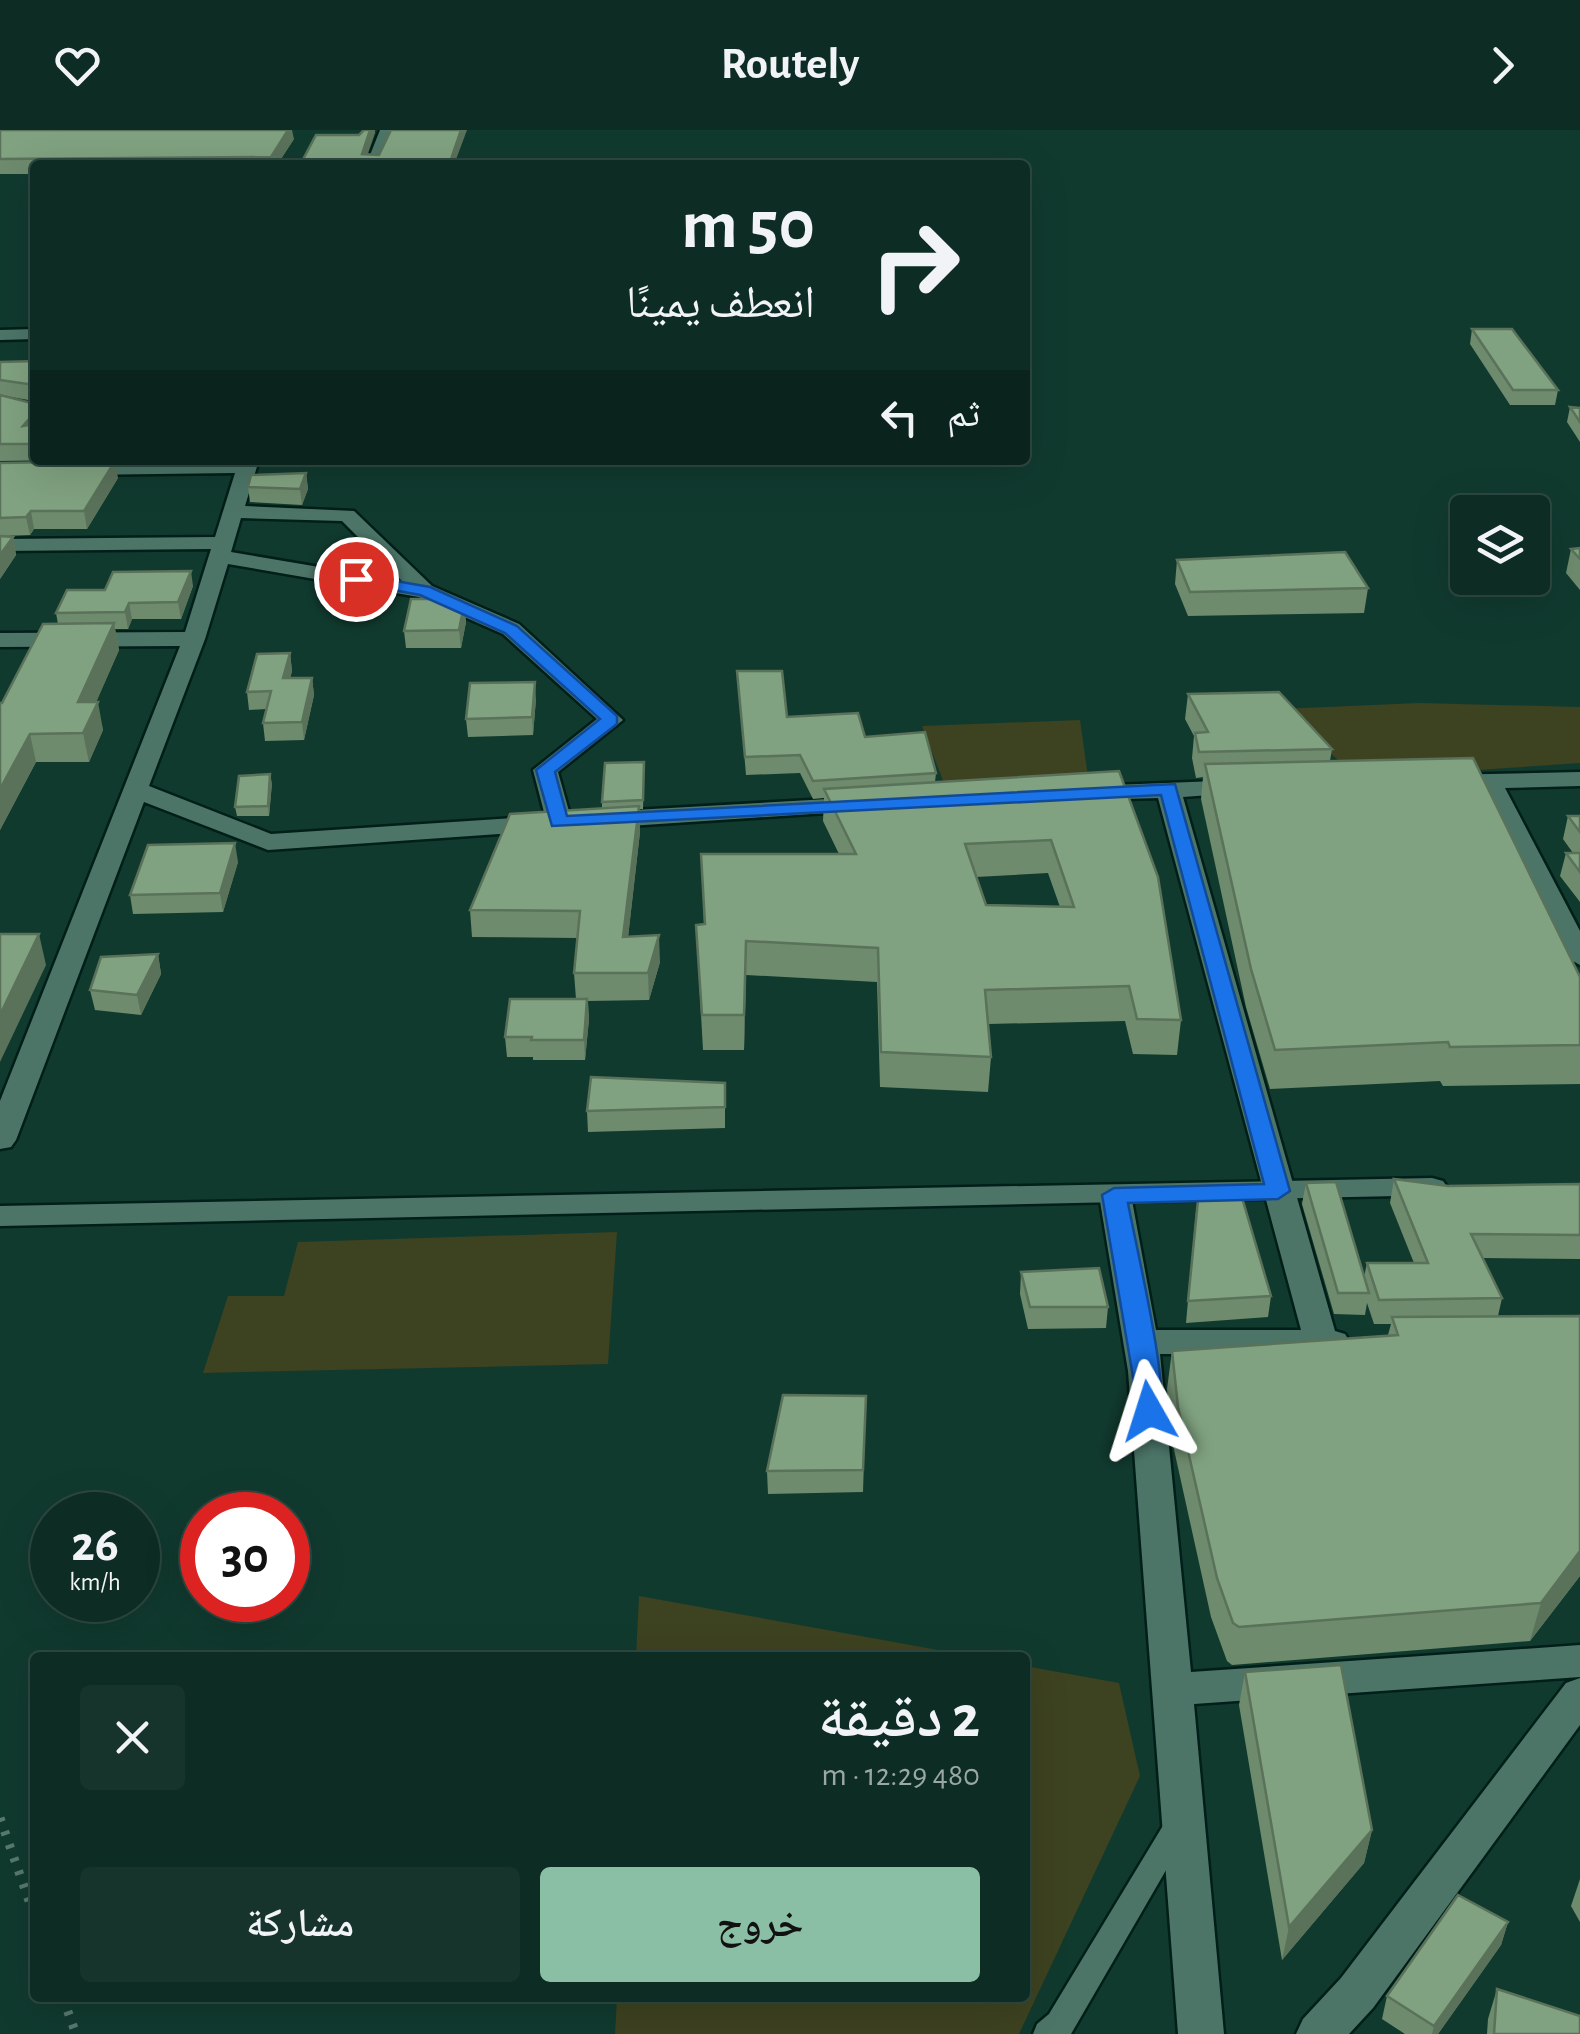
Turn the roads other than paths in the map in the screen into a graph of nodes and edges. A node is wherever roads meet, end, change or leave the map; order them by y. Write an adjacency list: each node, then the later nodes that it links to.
1 (387, 130): 2 (street)
2 (374, 160)
3 (0, 334): 4 (street)
4 (30, 334)
5 (176, 465): 7 (street)
6 (246, 465): 8 (street)
7 (0, 470)
8 (231, 512): 10 (street); 11 (street)
9 (0, 545): 10 (street)
10 (219, 549): 11 (street); 12 (street)
11 (424, 591): 22 (street)
12 (194, 639): 13 (street); 19 (street)
13 (0, 640)
14 (1580, 779): 15 (street)
15 (1489, 781): 16 (street); 27 (street)
16 (1414, 783)
17 (1263, 786): 18 (street)
18 (1168, 788): 20 (street); 30 (street)
19 (136, 790): 23 (street); 25 (street)
20 (1070, 794)
21 (893, 804): 22 (street)
22 (559, 822): 23 (street)
23 (268, 842): 24 (street)
24 (210, 846)
25 (72, 952): 26 (street); 28 (street)
26 (36, 953)
27 (1580, 957)
28 (0, 1140)
29 (1467, 1187): 30 (street)
30 (1278, 1191): 31 (street); 34 (street)
31 (1114, 1195): 32 (street); 33 (street)
32 (0, 1216)
33 (1141, 1342): 34 (street); 37 (street)
34 (1321, 1342): 35 (street)
35 (1361, 1342)
36 (1580, 1661): 37 (street)
37 (1173, 1689): 39 (street)
38 (1580, 1694): 42 (street)
39 (1183, 1816): 40 (lane); 41 (street)
40 (1048, 2034)
41 (1201, 2034)
42 (1319, 2034)

